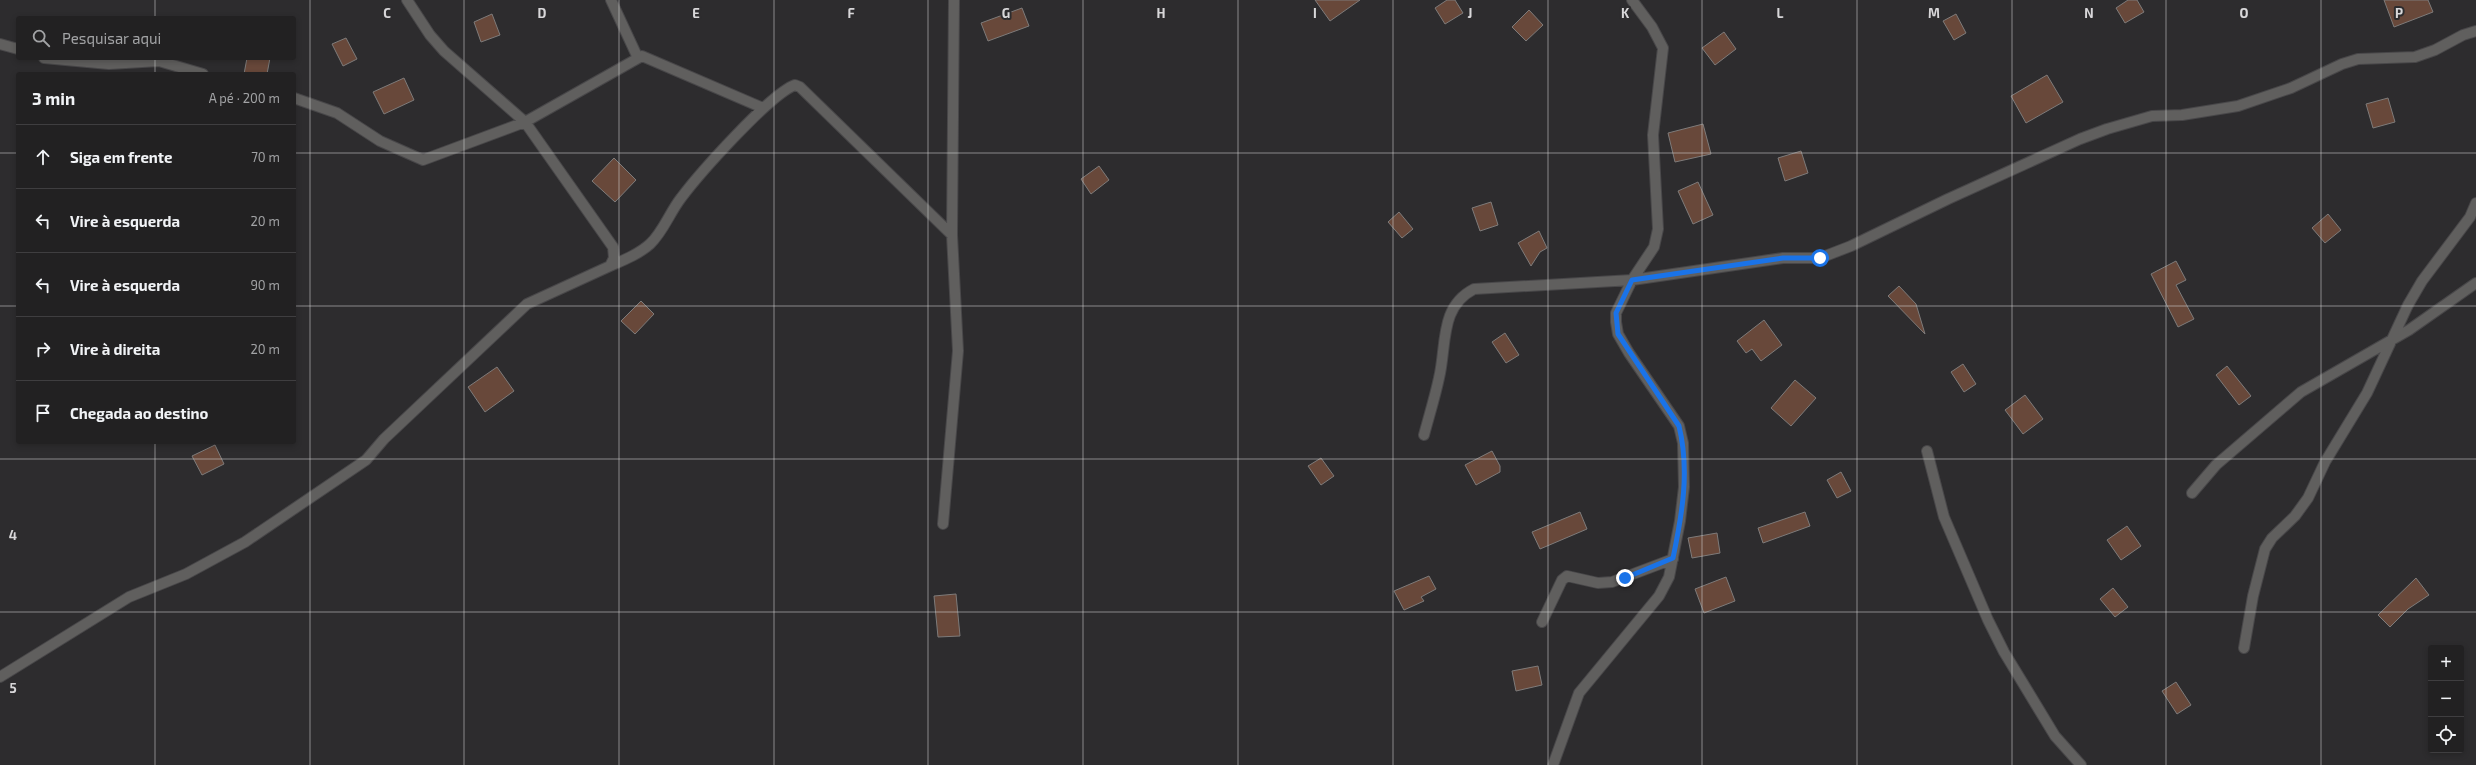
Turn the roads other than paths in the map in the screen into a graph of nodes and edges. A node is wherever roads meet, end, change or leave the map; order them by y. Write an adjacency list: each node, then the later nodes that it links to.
1 (611, 0): 8 (street)
2 (954, 0): 15 (street)
3 (1632, 0): 17 (street)
4 (410, 1): 13 (street)
5 (2476, 31): 17 (street)
6 (0, 44): 7 (street)
7 (16, 48)
8 (637, 56): 12 (street); 13 (street)
9 (66, 60): 10 (street)
10 (196, 72)
11 (296, 99): 13 (street)
12 (763, 108): 15 (street); 16 (street)
13 (525, 122): 16 (street)
14 (2476, 203): 19 (street)
15 (952, 235): 23 (street)
16 (610, 266): 27 (street)
17 (1632, 280): 20 (street); 24 (street)
18 (2476, 282): 19 (street)
19 (2392, 339): 22 (street); 26 (street)
20 (1424, 435)
21 (1927, 451): 29 (street)
22 (2192, 493)
23 (942, 524)
24 (1673, 558): 25 (street); 28 (street)
25 (1542, 622)
26 (2244, 648)
27 (0, 677)
28 (1553, 765)
29 (2081, 765)

